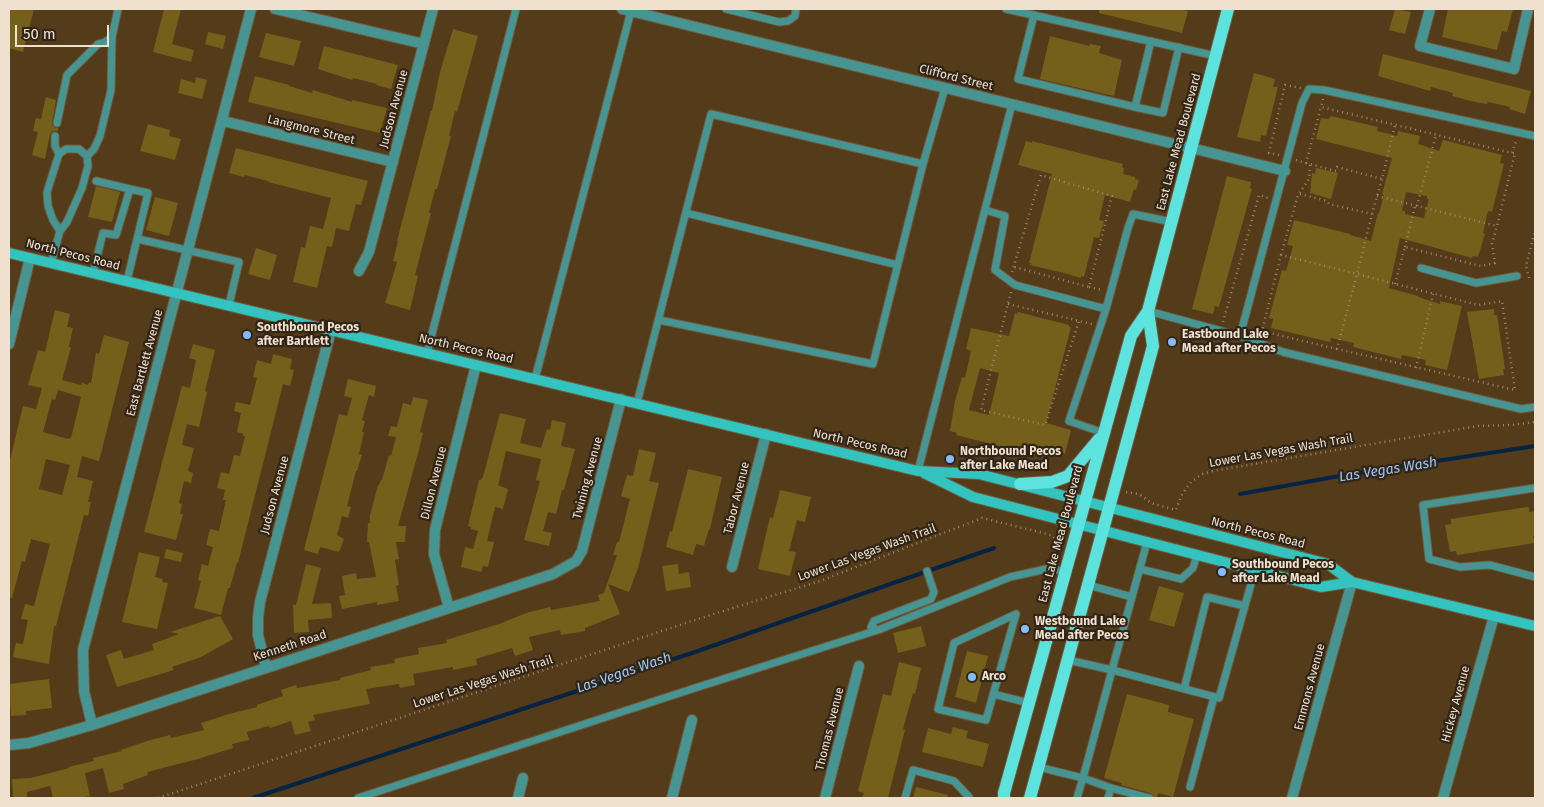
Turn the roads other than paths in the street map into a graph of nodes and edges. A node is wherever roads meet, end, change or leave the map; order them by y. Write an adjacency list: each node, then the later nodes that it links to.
1 (118, 9): 14 (lane)
2 (251, 9): 22 (street, East Bartlett Avenue)
3 (275, 9): 16 (street)
4 (433, 9): 16 (street, Judson Avenue)
5 (516, 9): 57 (lane)
6 (726, 9): 7 (lane)
7 (796, 9)
8 (1006, 9): 13 (lane)
9 (1228, 9): 18 (main road, East Lake Mead Boulevard)
10 (1430, 9): 11 (street)
11 (1528, 9)
12 (626, 10): 19 (street, Clifford Street); 59 (lane)
13 (1034, 15): 15 (lane); 21 (lane)
14 (112, 37): 23 (lane); 28 (lane)
15 (1151, 41): 17 (lane); 21 (lane)
16 (424, 44): 29 (street, Judson Avenue)
17 (1179, 47): 18 (lane); 21 (lane)
18 (1216, 56): 26 (main road, East Lake Mead Boulevard)
19 (945, 88): 20 (street, Clifford Street); 30 (lane)
20 (1012, 104): 26 (street, Clifford Street); 34 (lane)
21 (1135, 107)
22 (222, 121): 29 (street, Langmore Street); 39 (street, East Bartlett Avenue)
23 (57, 123)
24 (55, 136): 27 (lane)
25 (1535, 136): 31 (lane)
26 (1192, 148): 31 (street, Clifford Street); 36 (main road, East Lake Mead Boulevard)
27 (59, 154): 28 (lane); 37 (lane)
28 (87, 156): 37 (lane)
29 (393, 162): 45 (street, Judson Avenue)
30 (923, 164): 35 (lane); 43 (lane)
31 (1285, 171): 55 (lane)
32 (96, 181): 33 (lane)
33 (130, 189): 38 (lane); 46 (lane)
34 (985, 210): 51 (lane); 65 (lane)
35 (686, 213): 43 (lane); 53 (lane)
36 (1172, 222): 51 (lane); 52 (main road, East Lake Mead Boulevard)
37 (60, 231): 42 (lane)
38 (138, 239): 39 (lane); 48 (lane)
39 (188, 250): 49 (street, East Bartlett Avenue); 50 (lane)
40 (9, 253): 41 (main road, North Pecos Road)
41 (30, 258): 42 (main road, North Pecos Road); 56 (street)
42 (51, 263): 46 (main road, North Pecos Road)
43 (898, 265): 53 (lane)
44 (1421, 268): 47 (lane)
45 (359, 270)
46 (93, 273): 48 (main road, North Pecos Road)
47 (1516, 276)
48 (127, 281): 49 (main road, North Pecos Road)
49 (177, 293): 50 (main road, North Pecos Road); 98 (street, East Bartlett Avenue)
50 (229, 305): 54 (main road, North Pecos Road)
51 (1106, 309): 63 (lane)
52 (1148, 311): 55 (lane); 63 (main road, East Lake Mead Boulevard); 69 (main road, East Lake Mead Boulevard)
53 (658, 320): 61 (lane)
54 (331, 330): 57 (main road, North Pecos Road); 91 (street, Judson Avenue)
55 (1240, 336): 62 (lane)
56 (9, 344)
57 (427, 353): 58 (main road, North Pecos Road)
58 (476, 364): 59 (main road, North Pecos Road); 85 (street, Dillon Avenue)
59 (535, 379): 60 (main road, North Pecos Road)
60 (621, 400): 61 (main road, North Pecos Road); 74 (street, Twining Avenue)
61 (637, 403): 64 (main road, North Pecos Road)
62 (1535, 407)
63 (1104, 433): 66 (main road); 68 (main road, East Lake Mead Boulevard)
64 (766, 434): 65 (main road, North Pecos Road); 75 (street, Tabor Avenue)
65 (918, 471): 66 (main road, North Pecos Road); 70 (main road, North Pecos Road)
66 (1020, 484): 68 (main road, North Pecos Road)
67 (1535, 488): 80 (lane)
68 (1085, 501): 69 (main road, North Pecos Road); 70 (main road, East Lake Mead Boulevard)
69 (1109, 508): 71 (main road, East Lake Mead Boulevard); 81 (main road, North Pecos Road)
70 (1078, 525): 71 (main road, North Pecos Road); 79 (main road, East Lake Mead Boulevard)
71 (1102, 531): 72 (main road, North Pecos Road); 82 (main road, East Lake Mead Boulevard)
72 (1147, 542): 73 (main road, North Pecos Road); 76 (lane)
73 (1197, 555): 76 (lane); 77 (main road, North Pecos Road)
74 (576, 561): 85 (street, Kenneth Road)
75 (732, 567)
76 (1140, 569): 83 (lane)
77 (1255, 570): 81 (main road, North Pecos Road); 84 (lane)
78 (927, 571): 88 (lane)
79 (1065, 572): 88 (lane); 96 (main road, East Lake Mead Boulevard)
80 (1535, 576)
81 (1352, 582): 86 (main road, North Pecos Road); 116 (street, Emmons Avenue)
82 (1088, 585): 83 (lane); 89 (main road, East Lake Mead Boulevard)
83 (1132, 597): 92 (lane)
84 (1245, 606): 93 (lane); 95 (lane)
85 (449, 608): 91 (street, Kenneth Road)
86 (1494, 616): 87 (main road, North Pecos Road); 117 (street, Hickey Avenue)
87 (1535, 626)
88 (878, 630): 105 (lane)
89 (1068, 660): 92 (lane); 100 (main road, East Lake Mead Boulevard)
90 (859, 666): 108 (street, Thomas Avenue)
91 (266, 668): 98 (street, Kenneth Road)
92 (1112, 670): 93 (lane); 102 (lane)
93 (1184, 689): 95 (lane)
94 (993, 694): 94 (lane); 96 (lane)
95 (1214, 697): 103 (lane)
96 (1029, 703): 111 (main road, East Lake Mead Boulevard)
97 (692, 720): 107 (street)
98 (92, 725): 99 (street, Kenneth Road)
99 (9, 745)
100 (1038, 767): 102 (lane); 112 (main road, East Lake Mead Boulevard)
101 (523, 778): 106 (street)
102 (1083, 778): 104 (lane); 113 (lane)
103 (1190, 787)
104 (1111, 788): 114 (lane); 115 (lane)
105 (358, 798)
106 (518, 798)
107 (672, 798)
108 (825, 798)
109 (905, 798): 110 (lane)
110 (970, 798)
111 (1004, 798)
112 (1030, 798)
113 (1077, 798)
114 (1108, 798)
115 (1149, 798)
116 (1292, 798)
117 (1443, 798)

